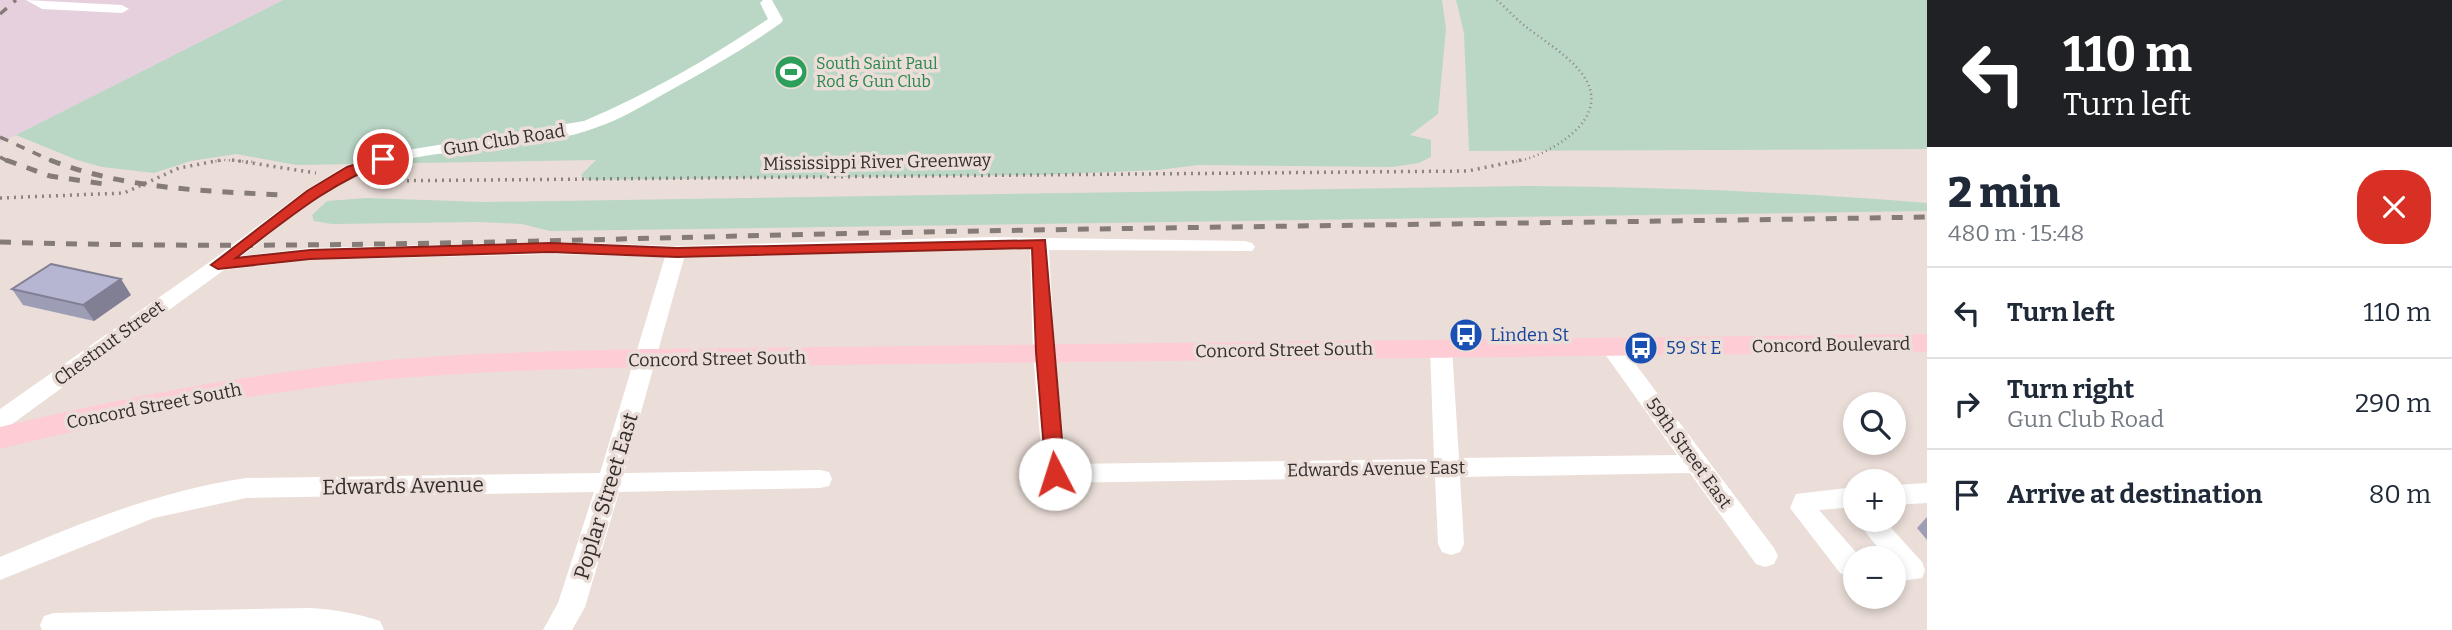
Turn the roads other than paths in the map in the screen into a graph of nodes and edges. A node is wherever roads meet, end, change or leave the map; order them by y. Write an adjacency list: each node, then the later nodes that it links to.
1 (33, 0): 3 (street)
2 (767, 3): 7 (street, Gun Club Road)
3 (122, 9)
4 (1039, 243): 5 (street); 6 (street); 11 (street)
5 (1245, 247)
6 (677, 252): 7 (street); 12 (street, Poplar Street East)
7 (218, 265): 13 (street, Chestnut Street)
8 (1927, 343): 10 (main road, Concord Boulevard)
9 (1441, 348): 10 (main road, Concord Boulevard); 11 (main road, Concord Street South); 16 (street)
10 (1613, 350): 15 (street, 59th Street East)
11 (1044, 352): 12 (main road, Concord Street South); 16 (street, Edwards Avenue East)
12 (647, 360): 14 (main road, Concord Street South); 18 (street, Poplar Street East)
13 (0, 421)
14 (0, 438)
15 (1697, 464): 16 (street, Edwards Avenue East); 25 (street, 59th Street East)
16 (1448, 468): 23 (street)
17 (820, 479): 18 (street, Edwards Avenue)
18 (610, 483): 27 (street, Edwards Avenue); 30 (street, Poplar Street East)
19 (1927, 493): 20 (street)
20 (1906, 494)
21 (1843, 500): 26 (street)
22 (1879, 532): 24 (street)
23 (1451, 544)
24 (1891, 546)
25 (1765, 556)
26 (1843, 558)
27 (0, 569)
28 (54, 625): 29 (street)
29 (370, 630)
30 (557, 630)

